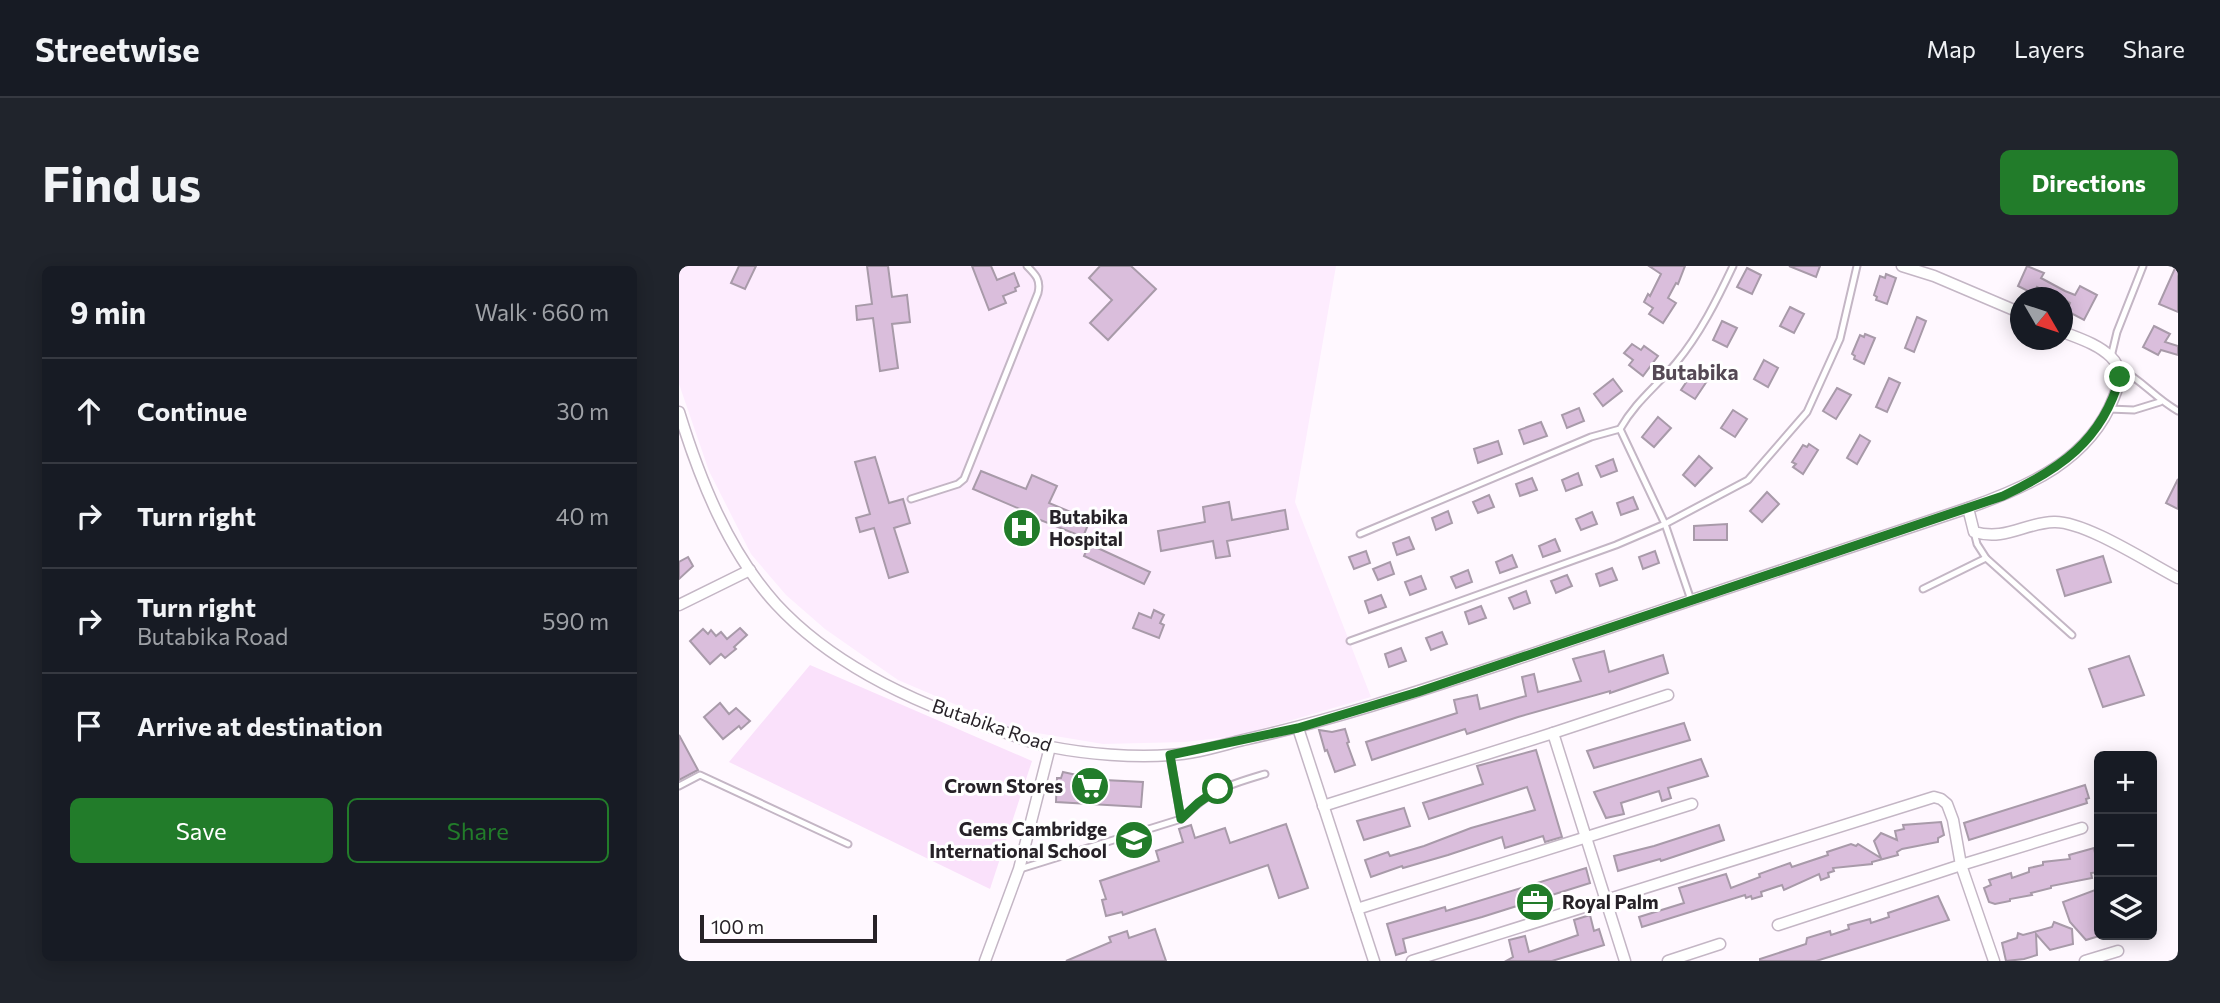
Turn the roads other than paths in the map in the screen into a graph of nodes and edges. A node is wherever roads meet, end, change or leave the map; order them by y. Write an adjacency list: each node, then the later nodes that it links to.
1 (1027, 266): 15 (lane)
2 (1733, 266): 14 (lane)
3 (1857, 266): 17 (lane)
4 (1902, 266): 6 (street)
5 (2143, 266): 8 (lane)
6 (2010, 308)
7 (2073, 336): 8 (street)
8 (2111, 356): 9 (street)
9 (2118, 368): 10 (lane); 11 (street, Butabika Road)
10 (2160, 401): 11 (lane); 12 (lane)
11 (2109, 409): 16 (street, Butabika Road)
12 (2178, 411)
13 (679, 412): 21 (street, Butabika Road)
14 (1620, 429): 17 (lane); 19 (lane)
15 (911, 499)
16 (1968, 508): 18 (street); 24 (street, Butabika Road)
17 (1665, 524): 24 (lane); 27 (lane)
18 (1974, 532): 20 (lane); 22 (street)
19 (1360, 534)
20 (1986, 558): 23 (lane); 26 (lane)
21 (750, 570): 25 (street); 31 (street, Butabika Road)
22 (2178, 578)
23 (1923, 589)
24 (1691, 600): 29 (street, Butabika Road)
25 (679, 605)
26 (2072, 635)
27 (1350, 641)
28 (1668, 695): 30 (street)
29 (1298, 728): 32 (street, Butabika Road); 36 (street)
30 (1553, 733): 36 (street); 39 (street)
31 (1050, 747): 32 (street, Butabika Road); 42 (street)
32 (1170, 755): 37 (lane)
33 (1265, 774): 37 (lane)
34 (679, 786): 40 (lane)
35 (1692, 804): 39 (street)
36 (1323, 806): 44 (street)
37 (1181, 819): 42 (lane)
38 (2083, 828): 41 (street)
39 (1586, 837): 43 (street); 44 (street)
40 (848, 844)
41 (1961, 865): 43 (street); 45 (street); 53 (street)
42 (1019, 869): 48 (street)
43 (1607, 901): 50 (street); 51 (street)
44 (1357, 909): 49 (street)
45 (1778, 925)
46 (1720, 944): 52 (street)
47 (2119, 951): 54 (street)
48 (985, 961)
49 (1374, 961)
50 (1412, 961)
51 (1625, 961)
52 (1668, 961)
53 (1994, 961)
54 (2085, 961)

